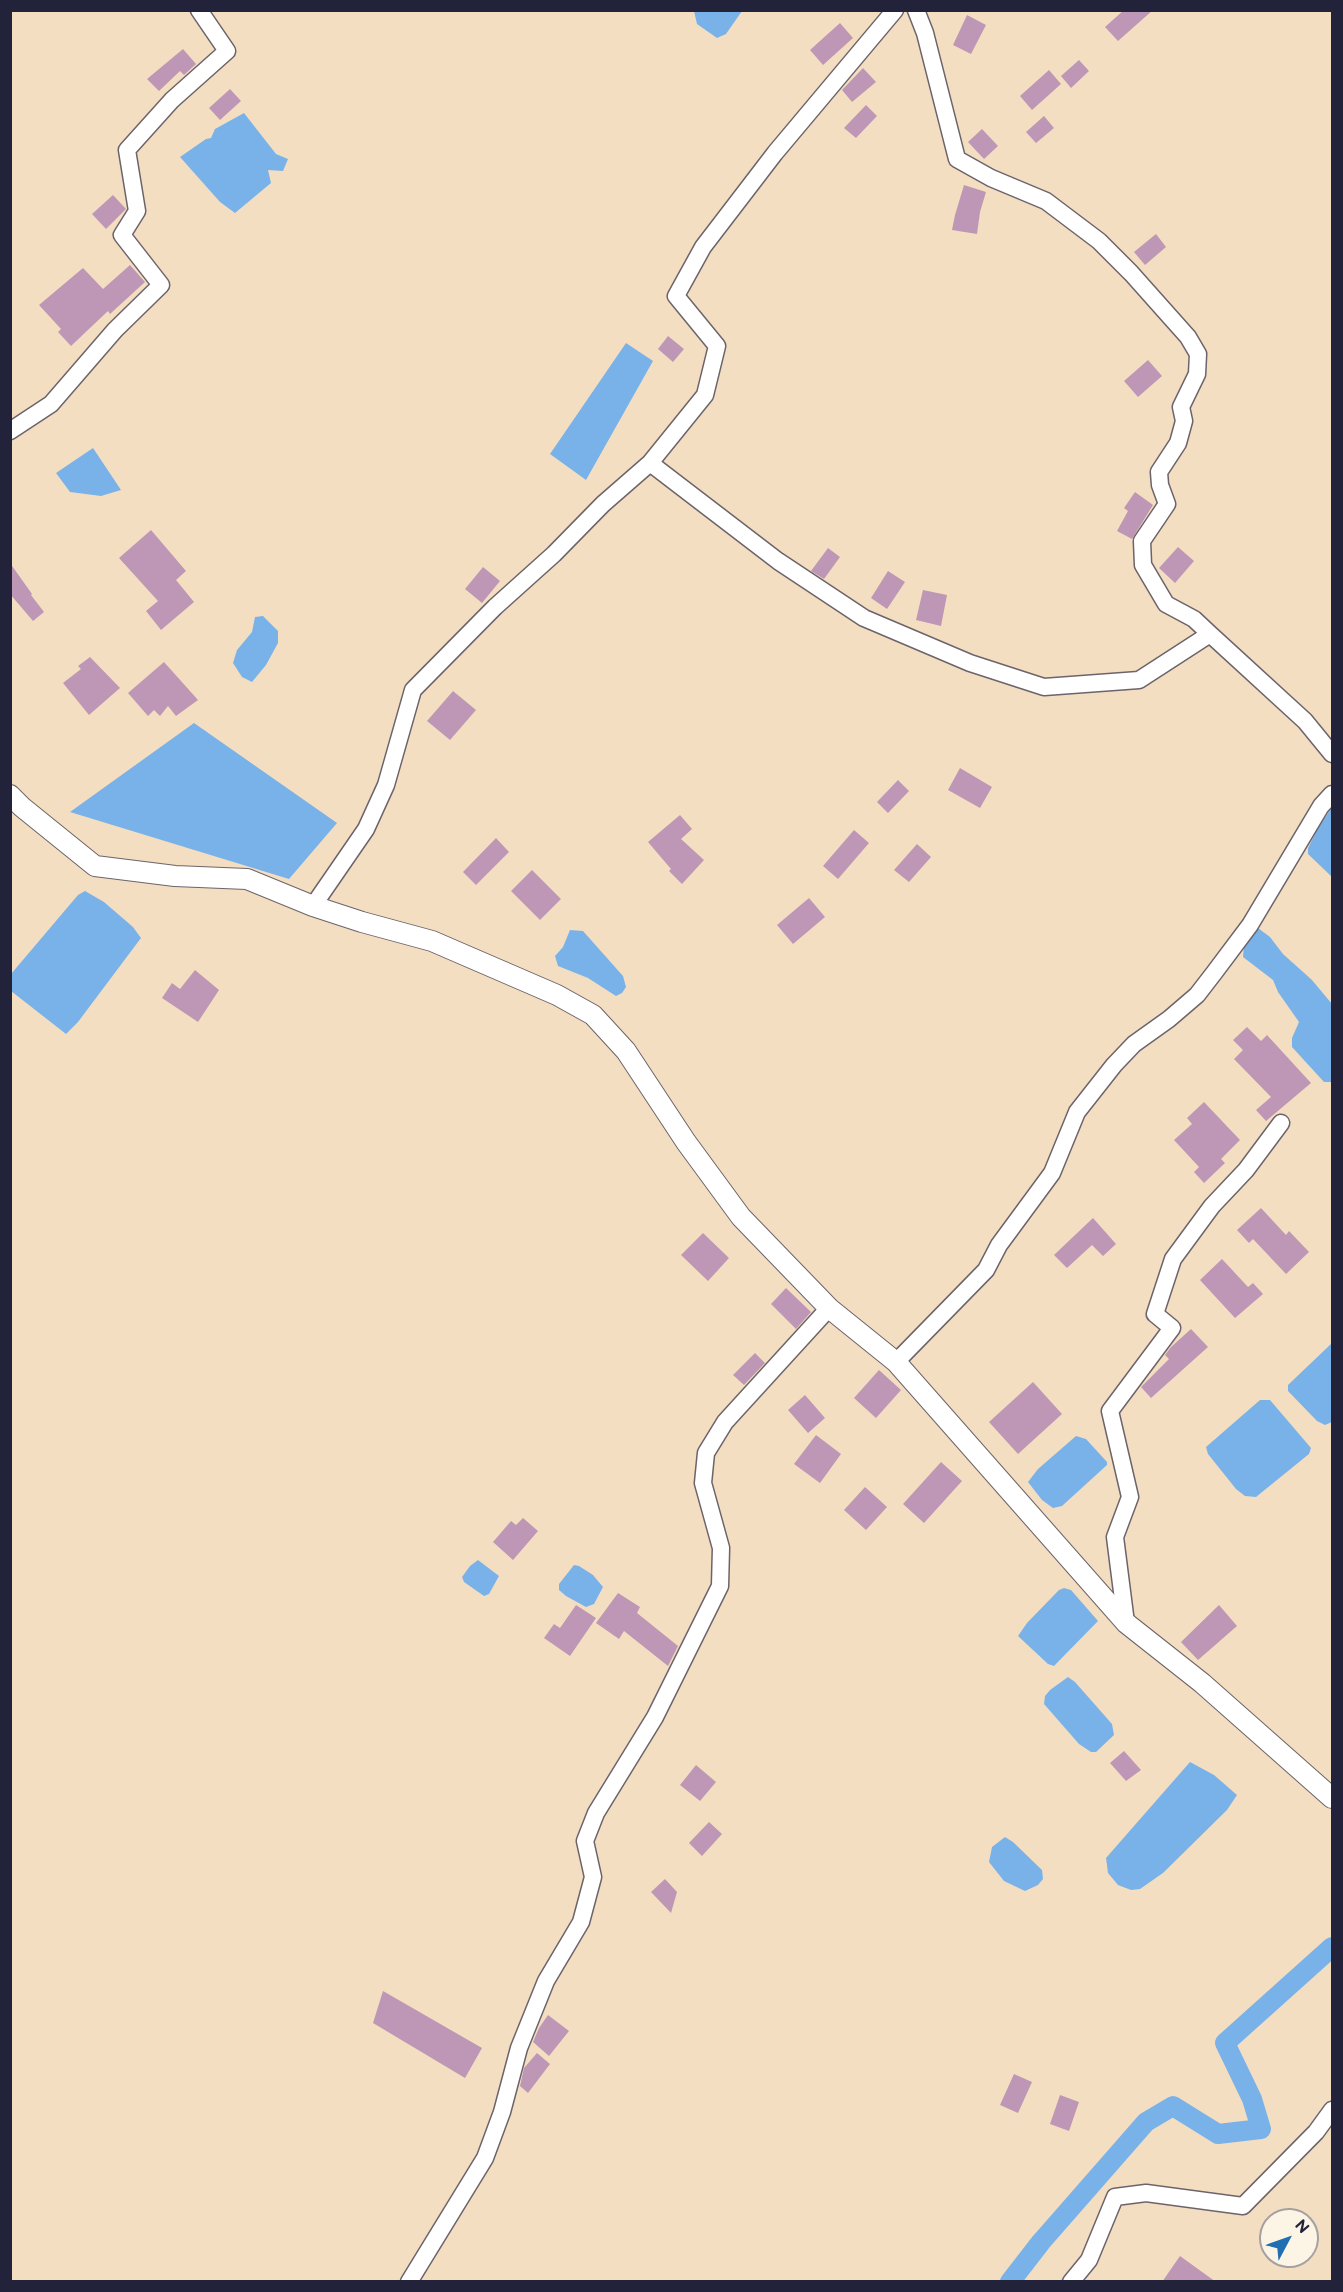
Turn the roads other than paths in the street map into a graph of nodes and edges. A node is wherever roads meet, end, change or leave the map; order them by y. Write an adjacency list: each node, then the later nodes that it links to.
1 (199, 10): 4 (street)
2 (895, 10): 5 (street)
3 (916, 10): 6 (street)
4 (10, 431)
5 (650, 463): 6 (street); 10 (street)
6 (1210, 634): 7 (street)
7 (1332, 754)
8 (1332, 794): 13 (street)
9 (10, 795): 10 (street)
10 (313, 906): 12 (street)
11 (1281, 1123): 14 (street)
12 (829, 1308): 13 (street); 17 (street)
13 (896, 1362): 14 (street)
14 (1126, 1623): 15 (street)
15 (1332, 1798)
16 (1332, 2110): 18 (street)
17 (410, 2282)
18 (1071, 2282)

